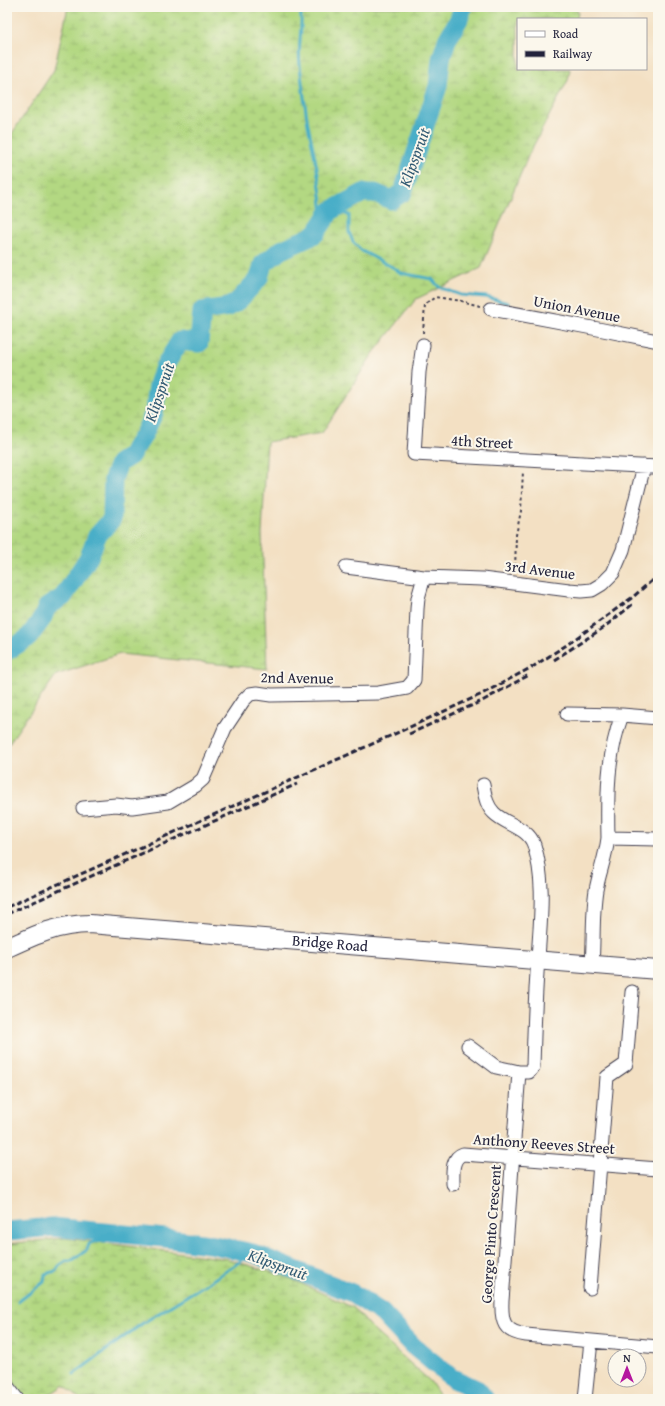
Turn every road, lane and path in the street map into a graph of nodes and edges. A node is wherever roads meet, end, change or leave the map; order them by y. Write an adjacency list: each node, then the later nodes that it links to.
1 (491, 309): 2 (street, Union Avenue); 3 (path)
2 (658, 342)
3 (423, 345): 4 (street, 4th Street)
4 (523, 460): 5 (street, 4th Street); 9 (path)
5 (644, 466): 6 (street, 4th Street); 9 (street, 3rd Avenue)
6 (658, 467)
7 (346, 567): 8 (street, 3rd Avenue)
8 (424, 577): 9 (street, 3rd Avenue); 14 (street, 2nd Avenue)
9 (514, 583)
10 (567, 714): 11 (street)
11 (622, 715): 12 (street); 15 (street)
12 (658, 718)
13 (483, 785): 18 (street)
14 (83, 808)
15 (608, 838): 16 (street); 19 (street)
16 (658, 839)
17 (7, 948): 18 (street, Bridge Road)
18 (538, 960): 19 (street, Bridge Road); 23 (street)
19 (592, 965): 20 (street, Bridge Road)
20 (658, 970)
21 (632, 992): 25 (street)
22 (468, 1046): 23 (street)
23 (519, 1072): 24 (street, George Pinto Crescent)
24 (513, 1157): 25 (street, Anthony Reeves Street); 27 (street, Anthony Reeves Street); 29 (street, George Pinto Crescent)
25 (601, 1164): 26 (street, Anthony Reeves Street); 28 (street)
26 (658, 1169)
27 (453, 1184)
28 (590, 1288)
29 (591, 1341): 30 (street, George Pinto Crescent); 33 (street)
30 (658, 1347)
31 (7, 1386): 32 (street)
32 (17, 1399)
33 (585, 1399)

